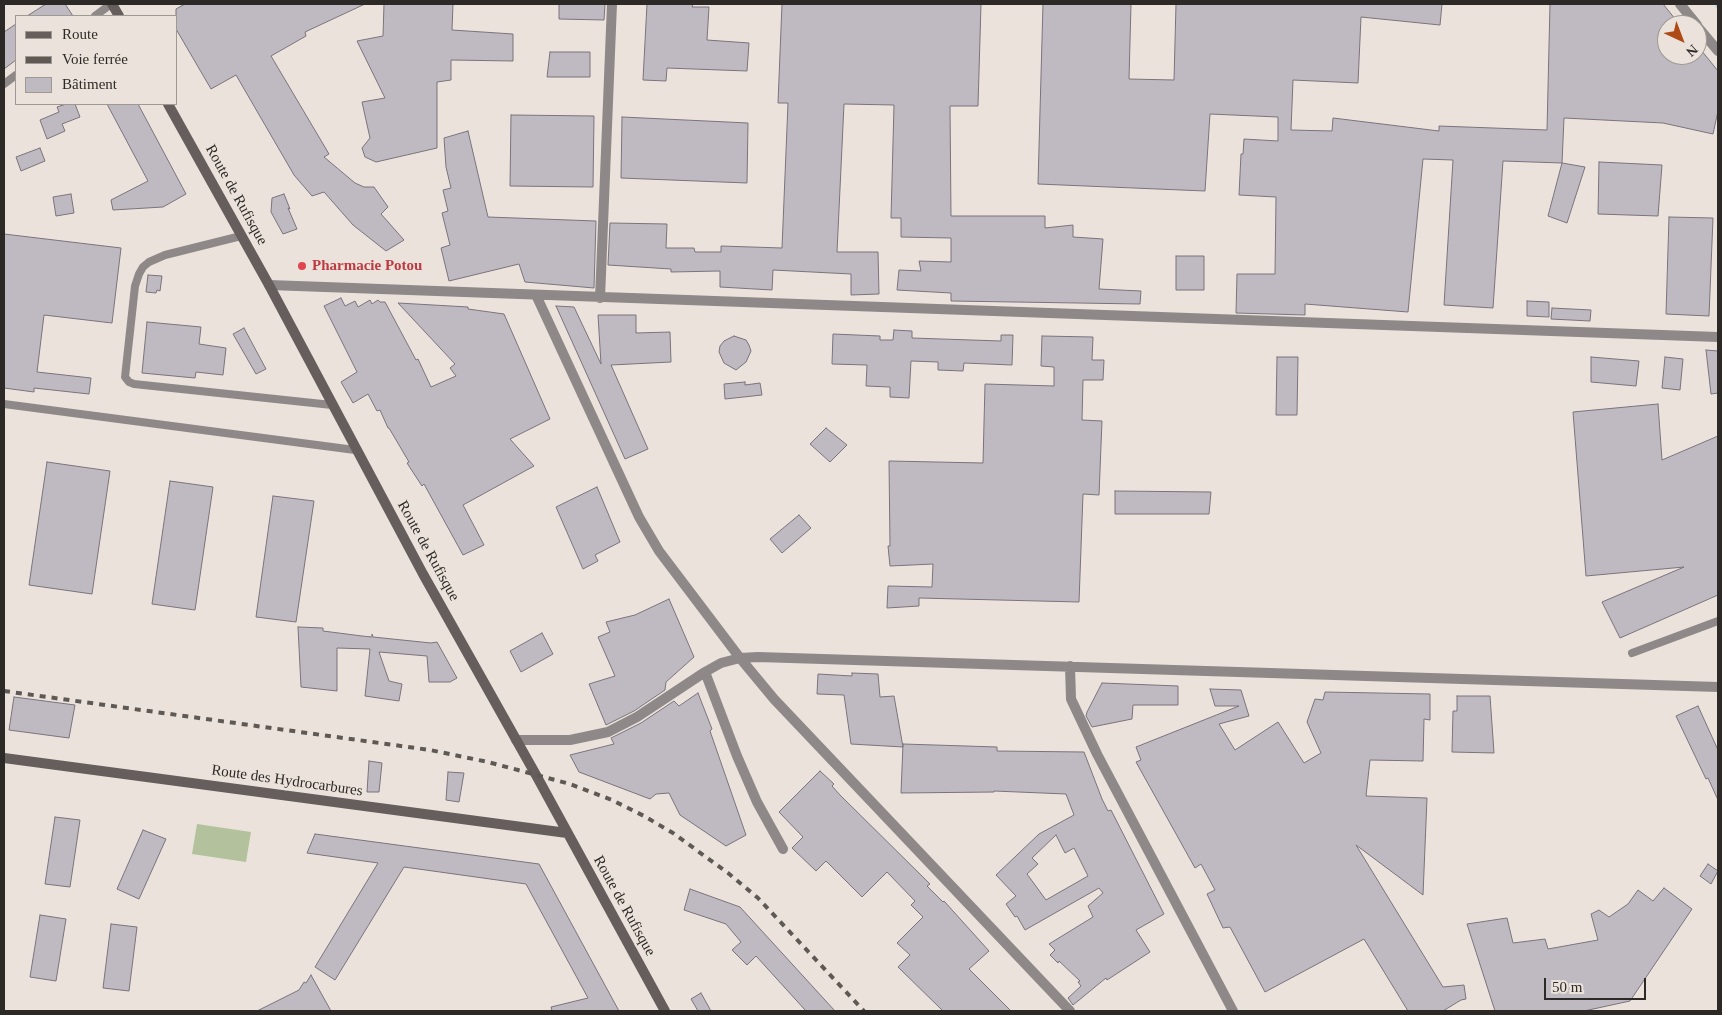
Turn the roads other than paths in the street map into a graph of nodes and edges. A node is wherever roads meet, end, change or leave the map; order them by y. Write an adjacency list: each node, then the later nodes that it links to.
1 (112, 4): 4 (lane); 5 (main road)
2 (612, 4): 15 (street)
3 (1680, 4): 6 (street)
4 (96, 15)
5 (118, 15)
6 (1689, 15)
7 (1707, 37): 8 (street)
8 (1718, 51)
9 (15, 76): 10 (lane)
10 (4, 84)
11 (169, 105): 12 (main road, Route de Rufisque)
12 (241, 236): 13 (main road, Route de Rufisque); 18 (lane)
13 (269, 285): 14 (street); 18 (main road, Route de Rufisque)
14 (536, 295): 15 (street); 22 (street)
15 (600, 298): 16 (street)
16 (1718, 337)
17 (4, 404): 19 (lane)
18 (332, 405): 19 (main road, Route de Rufisque)
19 (356, 450): 26 (main road, Route de Rufisque)
20 (1718, 621): 21 (lane)
21 (1632, 653)
22 (740, 658): 23 (street); 24 (street); 31 (street)
23 (1070, 666): 25 (street); 32 (street)
24 (705, 672): 26 (street); 29 (street)
25 (1718, 687)
26 (516, 740): 28 (main road, Route de Rufisque)
27 (4, 758): 28 (main road, Route des Hydrocarbures)
28 (567, 833): 30 (main road, Route de Rufisque)
29 (783, 849)
30 (665, 1011)
31 (1070, 1011)
32 (1233, 1011)

